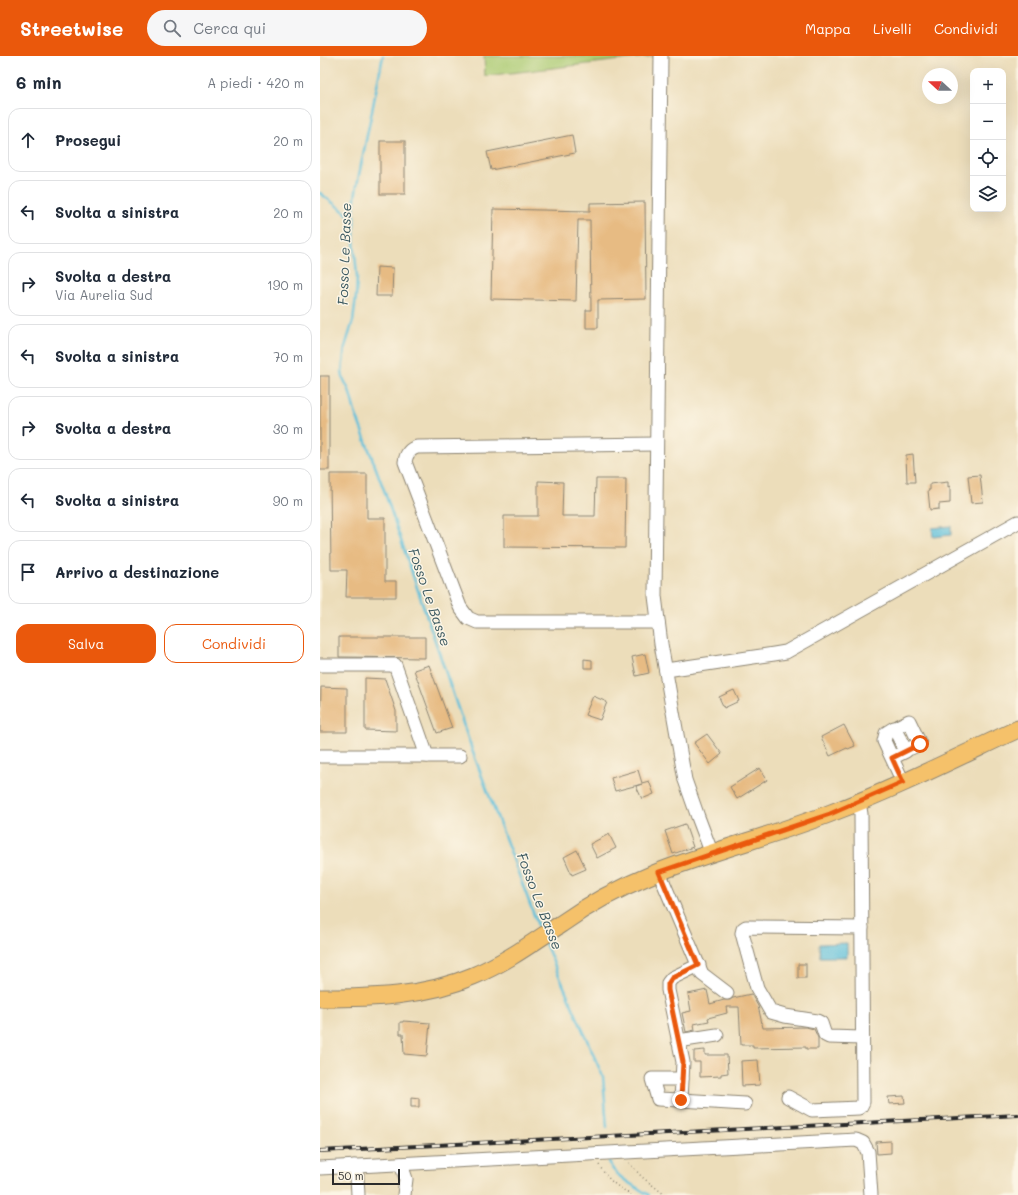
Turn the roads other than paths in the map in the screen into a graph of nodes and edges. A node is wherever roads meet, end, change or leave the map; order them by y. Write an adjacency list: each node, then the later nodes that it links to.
1 (661, 56): 2 (street)
2 (656, 444): 4 (street); 4 (street)
3 (1018, 522): 6 (street)
4 (658, 622): 6 (street)
5 (320, 665): 10 (street)
6 (666, 670): 14 (street)
7 (1018, 729): 12 (main road)
8 (902, 753): 8 (street); 12 (street)
9 (320, 756): 10 (street)
10 (427, 756): 11 (street)
11 (460, 756)
12 (903, 782): 13 (main road)
13 (858, 802): 14 (main road); 16 (street)
14 (712, 854): 15 (main road)
15 (659, 872): 17 (street); 19 (main road)
16 (862, 928): 21 (street); 21 (street)
17 (698, 965): 18 (street); 22 (street)
18 (727, 993)
19 (320, 998)
20 (717, 1035): 22 (street)
21 (862, 1038): 24 (street)
22 (678, 1041): 23 (street)
23 (682, 1079): 25 (street); 25 (street)
24 (788, 1097)
25 (681, 1100): 26 (street)
26 (746, 1104)
27 (401, 1164): 28 (street); 31 (street); 32 (street)
28 (354, 1166): 29 (street); 30 (street)
29 (320, 1168)
30 (358, 1195)
31 (404, 1195)
32 (871, 1195)

